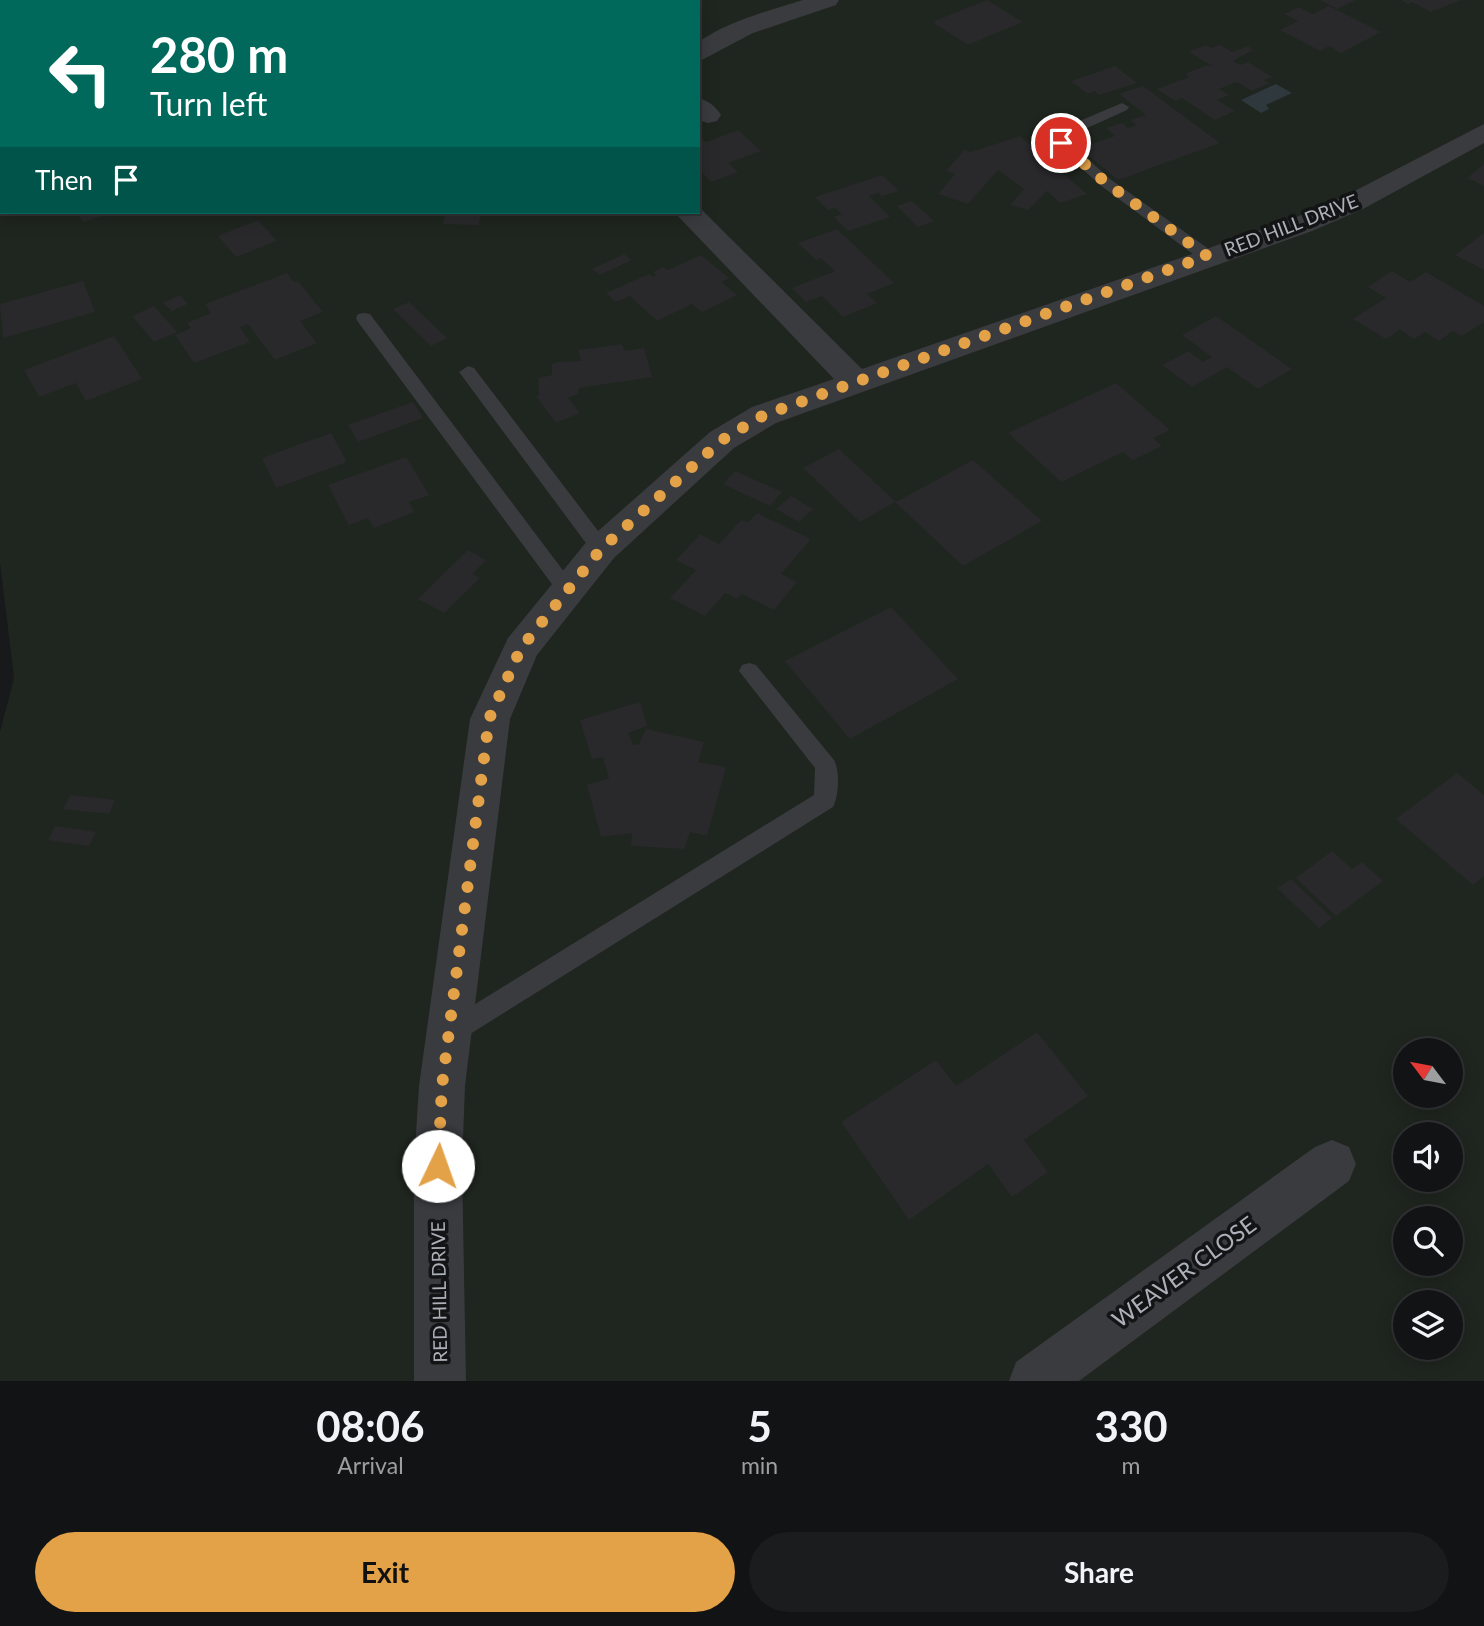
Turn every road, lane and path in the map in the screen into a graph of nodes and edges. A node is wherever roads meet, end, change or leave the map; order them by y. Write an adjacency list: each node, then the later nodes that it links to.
1 (820, 3): 2 (street)
2 (700, 52)
3 (1122, 107): 6 (lane)
4 (1484, 132): 6 (street, RED HILL DRIVE)
5 (690, 214): 9 (street)
6 (1207, 256): 9 (street, RED HILL DRIVE)
7 (364, 318): 11 (lane)
8 (468, 372): 10 (lane)
9 (856, 382): 10 (street, RED HILL DRIVE)
10 (601, 549): 11 (street, RED HILL DRIVE)
11 (567, 590): 13 (street, RED HILL DRIVE)
12 (749, 671): 13 (lane)
13 (450, 1033): 15 (street, RED HILL DRIVE)
14 (1332, 1164): 16 (street, WEAVER CLOSE)
15 (440, 1381)
16 (1035, 1381)

